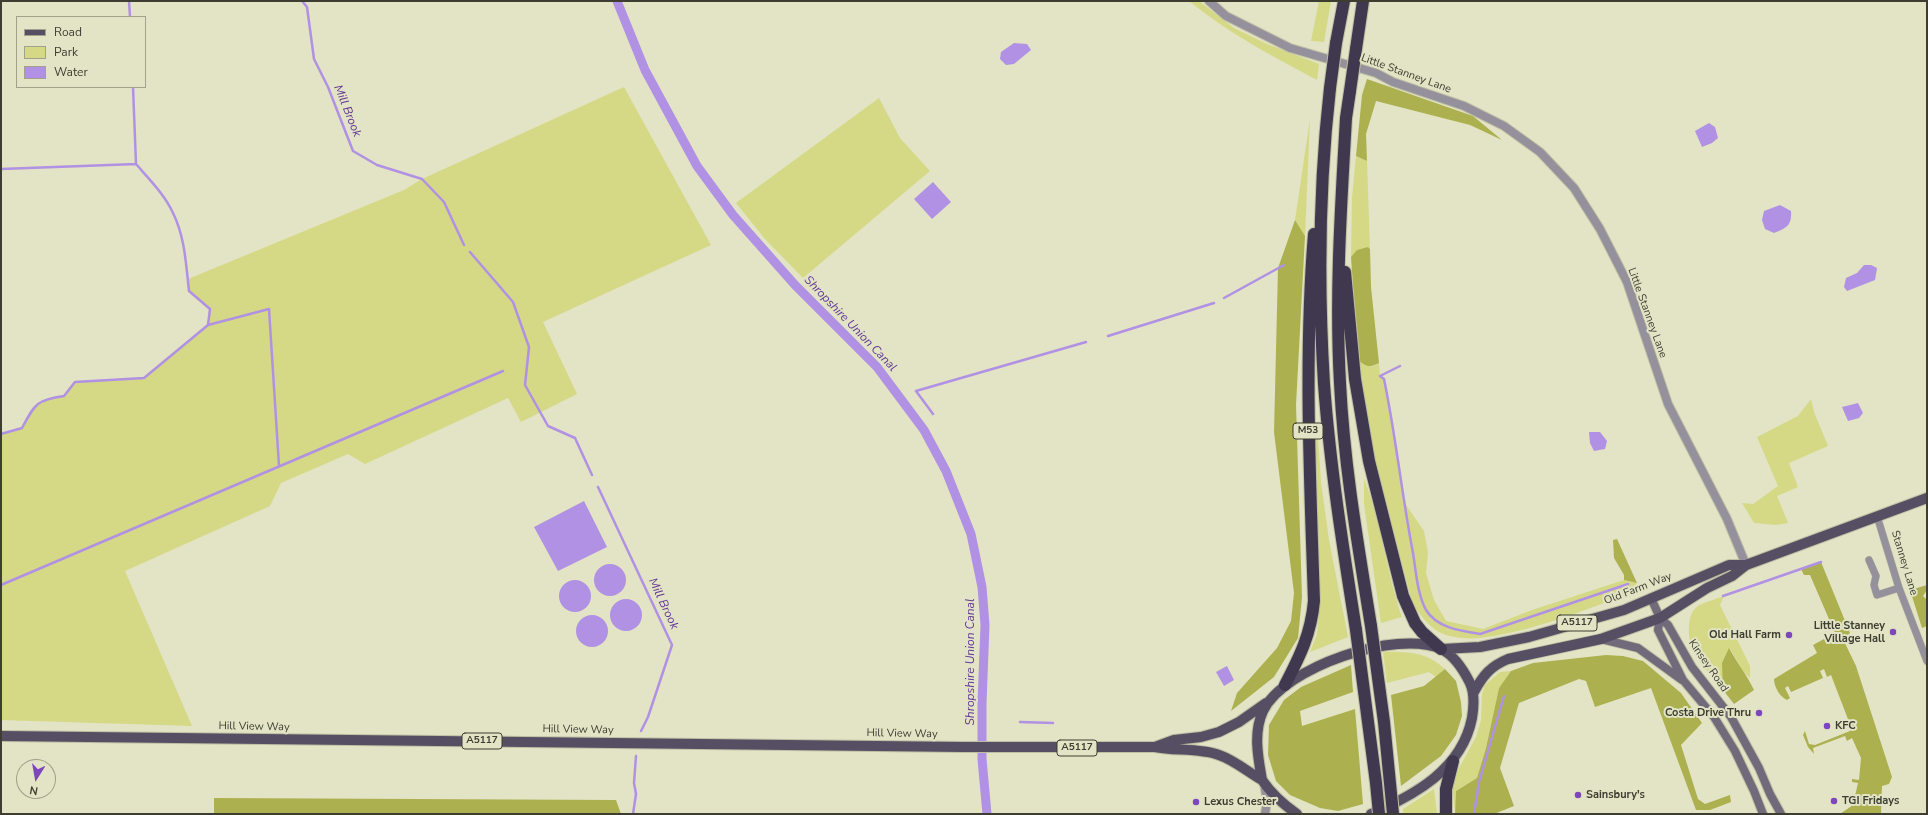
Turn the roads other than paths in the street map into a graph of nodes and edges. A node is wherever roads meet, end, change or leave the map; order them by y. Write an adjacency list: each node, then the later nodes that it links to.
1 (1209, 1): 9 (street, Little Stanney Lane)
2 (1344, 1): 4 (highway, M53, bridge)
3 (1363, 1): 5 (highway, bridge)
4 (1322, 172): 17 (highway, M53); 27 (highway, M53, bridge)
5 (1341, 201): 14 (highway); 28 (highway, bridge)
6 (1927, 498): 7 (main road, Old Farm Way / A5117)
7 (1877, 516): 9 (main road, Old Farm Way / A5117); 10 (street, Stanney Lane)
8 (1869, 560): 10 (street)
9 (1746, 565): 11 (main road, Old Farm Way / A5117); 12 (main road, Old Farm Way / A5117)
10 (1899, 588): 15 (street, Stanney Lane)
11 (1651, 598): 12 (main road, Kinsey Road); 14 (main road, Old Farm Way / A5117)
12 (1660, 618): 13 (main road, Old Farm Way / A5117); 16 (main road, Kinsey Road); 31 (main road, Kinsey Road)
13 (1601, 639): 16 (main road); 18 (main road, Old Farm Way / A5117)
14 (1441, 649): 17 (main road); 18 (main road)
15 (1927, 662)
16 (1683, 680): 30 (main road, Kinsey Road)
17 (1285, 685): 19 (main road)
18 (1474, 692): 22 (main road)
19 (1269, 702): 21 (main road, Hill View Way / A5117); 23 (main road)
20 (1, 736): 21 (main road, Hill View Way / A5117)
21 (1155, 747): 23 (main road, Hill View Way / A5117)
22 (1453, 761): 26 (main road); 29 (highway)
23 (1263, 781): 24 (street); 25 (main road, Hill View Way)
24 (1265, 814)
25 (1297, 814)
26 (1371, 814)
27 (1378, 814)
28 (1393, 814)
29 (1446, 814)
30 (1763, 814)
31 (1781, 814)

